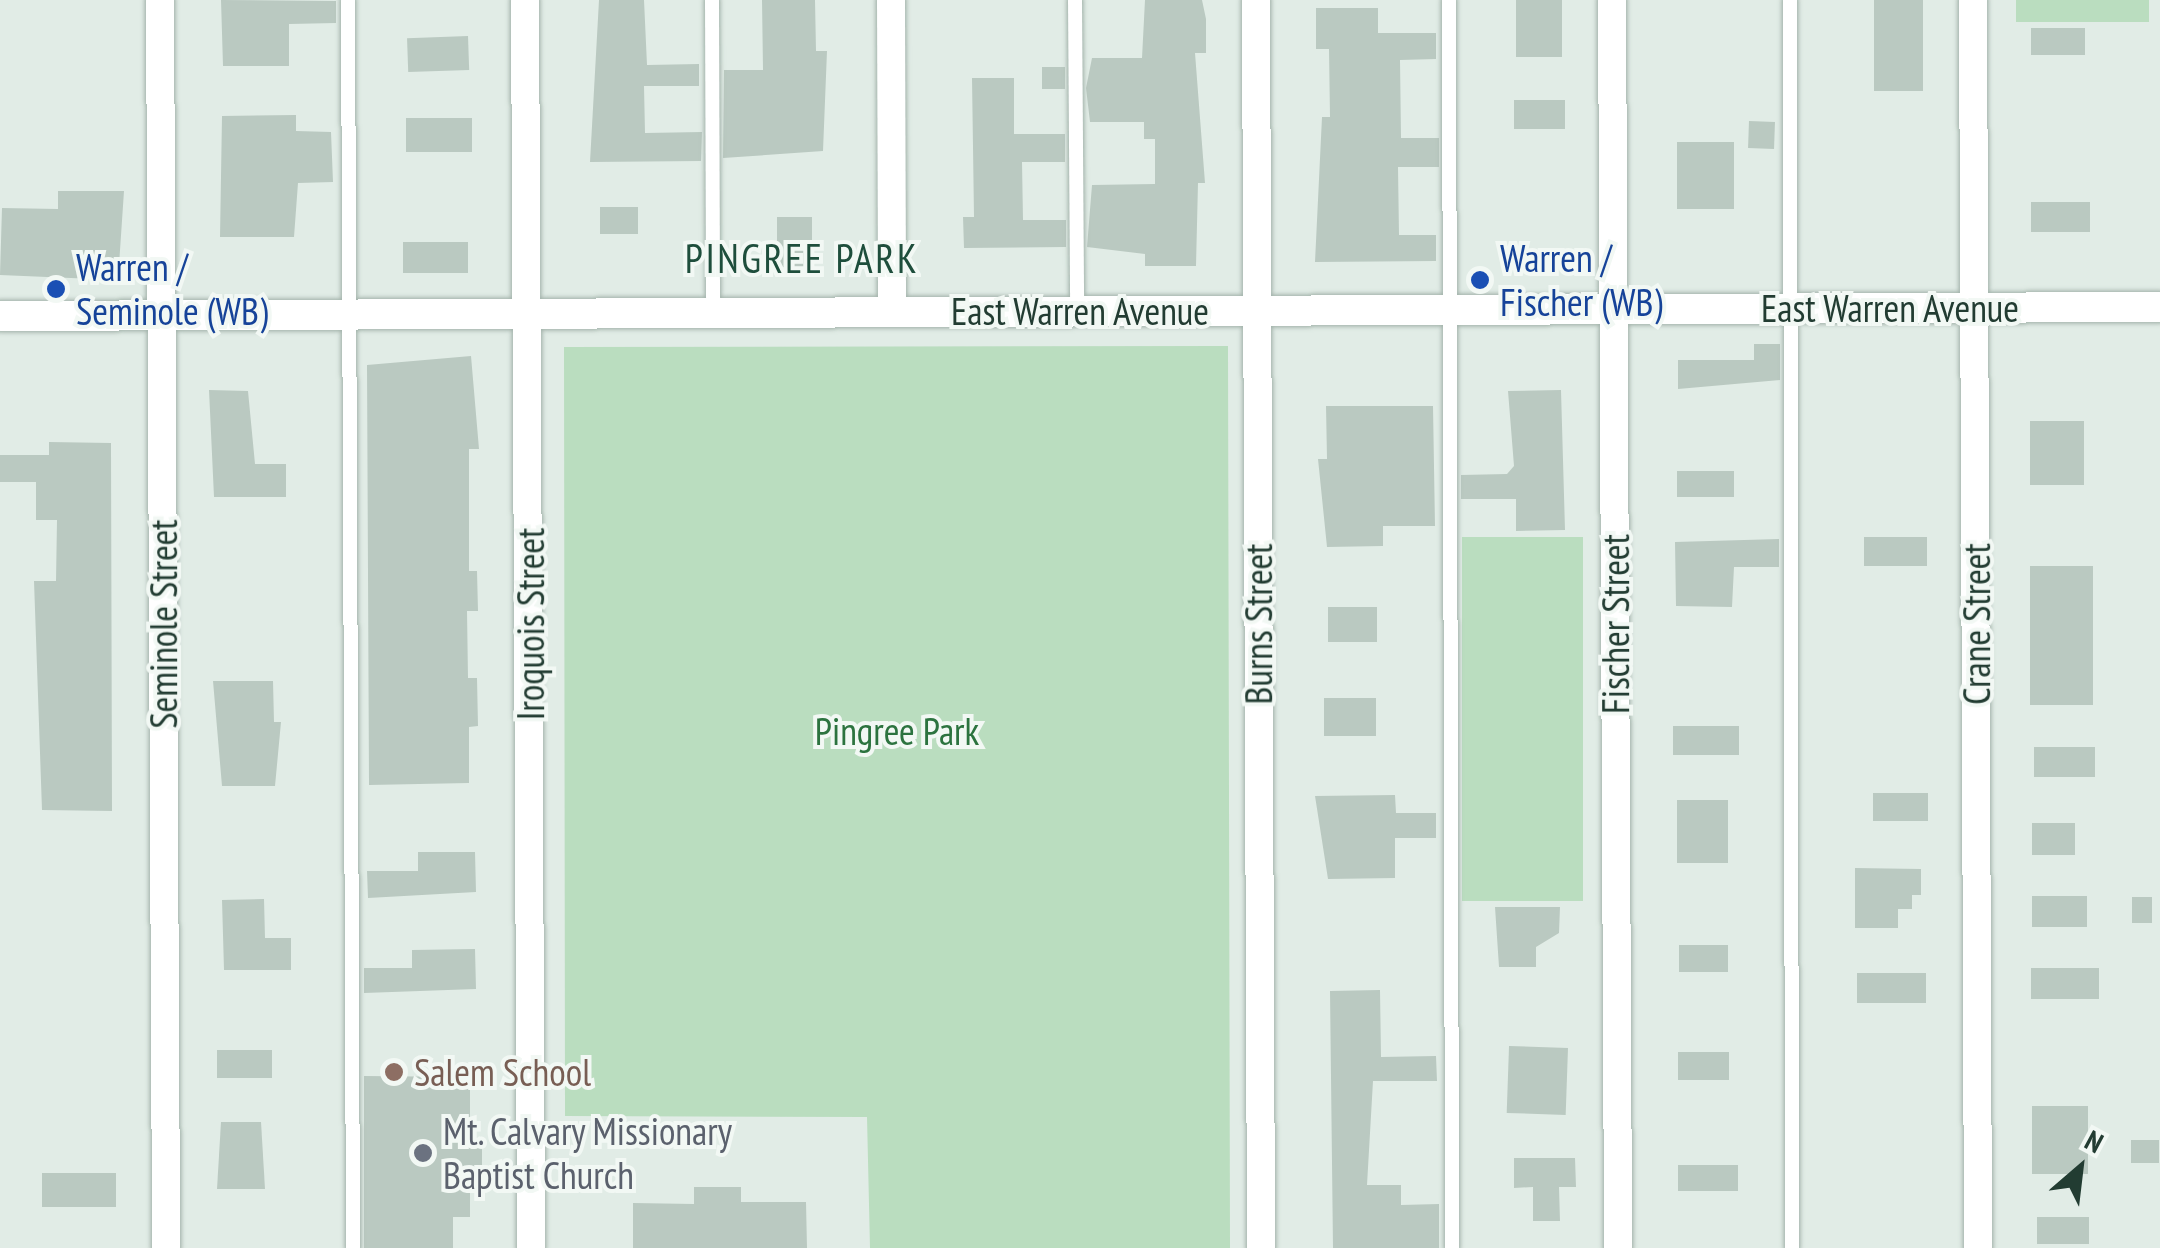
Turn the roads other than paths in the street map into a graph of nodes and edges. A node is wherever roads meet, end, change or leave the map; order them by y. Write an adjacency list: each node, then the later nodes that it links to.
1 (160, 0): 23 (street, Seminole Street)
2 (348, 0): 22 (lane)
3 (526, 0): 20 (street, Iroquois Street)
4 (712, 0): 21 (lane)
5 (891, 0): 19 (street)
6 (1076, 0): 18 (lane)
7 (1256, 0): 16 (street, Burns Street)
8 (1449, 0): 17 (lane)
9 (1612, 0): 14 (street, Fischer Street)
10 (1790, 0): 15 (lane)
11 (1974, 0): 13 (street, Crane Street)
12 (2160, 307): 13 (main road, East Warren Avenue)
13 (1975, 308): 15 (main road, East Warren Avenue); 32 (street, Crane Street)
14 (1614, 309): 15 (main road, East Warren Avenue); 17 (main road, East Warren Avenue); 30 (street, Fischer Street)
15 (1790, 309): 31 (lane)
16 (1257, 310): 17 (main road, East Warren Avenue); 18 (main road, East Warren Avenue); 28 (street, Burns Street)
17 (1451, 310): 29 (lane)
18 (1076, 311): 19 (main road, East Warren Avenue)
19 (892, 312): 21 (main road, East Warren Avenue)
20 (528, 313): 21 (main road, East Warren Avenue); 22 (main road, East Warren Avenue); 27 (street, Iroquois Street)
21 (713, 313)
22 (348, 314): 23 (main road, East Warren Avenue); 26 (lane)
23 (162, 315): 24 (main road, East Warren Avenue); 25 (street, Seminole Street)
24 (0, 316)
25 (166, 1248)
26 (353, 1248)
27 (532, 1248)
28 (1261, 1248)
29 (1452, 1248)
30 (1618, 1248)
31 (1792, 1248)
32 (1978, 1248)

